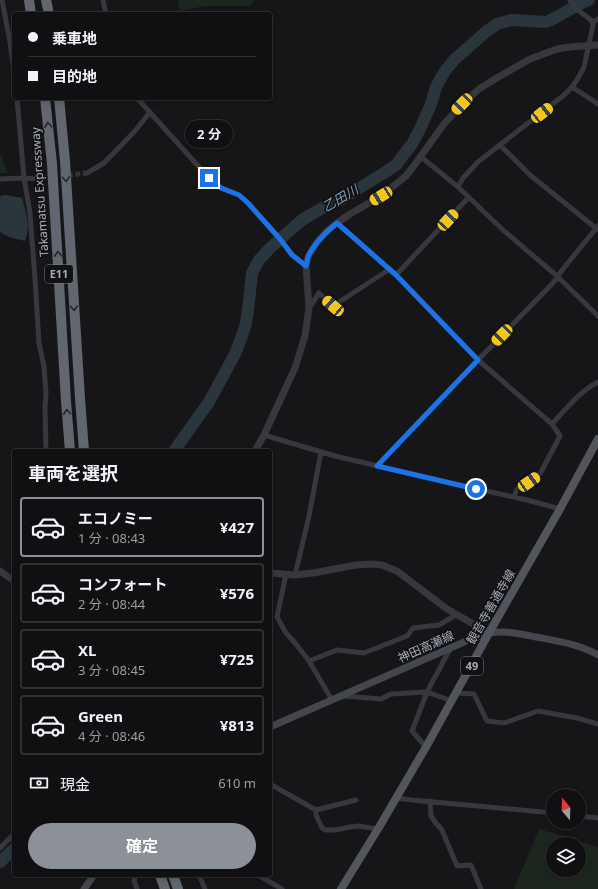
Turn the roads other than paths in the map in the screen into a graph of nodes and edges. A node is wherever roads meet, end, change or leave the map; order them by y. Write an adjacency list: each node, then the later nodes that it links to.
1 (2, 0): 11 (street)
2 (28, 0): 6 (highway)
3 (46, 0): 7 (highway)
4 (103, 0): 8 (street)
5 (570, 0): 10 (street)
6 (31, 12)
7 (49, 12)
8 (106, 12)
9 (598, 19): 10 (street)
10 (592, 22): 13 (street)
11 (12, 42)
12 (598, 45): 13 (street)
13 (588, 46): 14 (street); 22 (street)
14 (572, 87): 19 (street); 21 (street)
15 (17, 100): 24 (street)
16 (45, 100): 43 (highway, Takamatsu Expressway / E11, one-way to 16)
17 (59, 100): 44 (highway, E11, one-way to 44)
18 (140, 100): 20 (street)
19 (598, 104)
20 (150, 112): 23 (street); 31 (street)
21 (500, 145): 27 (street); 30 (street)
22 (420, 156): 27 (street); 29 (street)
23 (87, 173)
24 (24, 178): 25 (street); 26 (street); 42 (street)
25 (0, 179)
26 (38, 179)
27 (458, 187): 28 (street)
28 (468, 198): 33 (street); 34 (street)
29 (337, 223): 31 (street); 32 (street)
30 (597, 228): 34 (street)
31 (306, 266): 35 (street)
32 (390, 269): 33 (street); 35 (street)
33 (396, 275): 37 (street)
34 (557, 276): 36 (street); 37 (street)
35 (309, 308): 40 (street)
36 (598, 316)
37 (478, 360): 39 (street); 47 (street)
38 (598, 382): 39 (street)
39 (552, 424): 48 (street)
40 (264, 435): 45 (street); 46 (street)
41 (598, 439): 49 (main road, 観音寺善通寺線 / 49)
42 (46, 449)
43 (70, 449)
44 (84, 449)
45 (256, 449)
46 (321, 452): 47 (street); 53 (street)
47 (377, 466): 48 (street)
48 (514, 497): 49 (street)
49 (560, 509): 56 (main road, 観音寺善通寺線 / 49)
50 (0, 571): 54 (street)
51 (272, 573): 52 (street)
52 (286, 574): 53 (street); 59 (street)
53 (295, 575): 55 (street)
54 (12, 580)
55 (456, 615): 56 (street); 59 (street)
56 (489, 633): 57 (main road, 神田高瀬線); 58 (main road, 神田高瀬線); 61 (main road, 観音寺善通寺線 / 49)
57 (450, 649): 60 (street); 62 (main road, 神田高瀬線)
58 (598, 655)
59 (309, 661): 63 (street)
60 (427, 692): 62 (street); 64 (street); 67 (street)
61 (457, 692): 64 (main road, 観音寺善通寺線 / 49); 65 (street)
62 (342, 696): 63 (main road, 神田高瀬線)
63 (332, 700): 66 (main road, 神田高瀬線)
64 (452, 701): 67 (main road, 観音寺善通寺線 / 49)
65 (598, 724)
66 (272, 726)
67 (426, 747): 69 (main road, 観音寺善通寺線 / 49)
68 (272, 785): 72 (street)
69 (396, 798): 71 (street); 76 (main road, 観音寺善通寺線 / 49)
70 (356, 800): 72 (street)
71 (430, 801): 73 (street); 92 (street)
72 (316, 810): 76 (street)
73 (546, 813)
74 (586, 817): 75 (street)
75 (598, 818)
76 (378, 829): 91 (main road, 観音寺善通寺線 / 49)
77 (12, 836): 78 (street)
78 (0, 848)
79 (93, 877): 85 (main road)
80 (135, 877): 86 (street)
81 (161, 877): 87 (highway)
82 (174, 877): 88 (highway)
83 (200, 877): 89 (street)
84 (261, 877): 90 (street)
85 (84, 889)
86 (136, 889)
87 (165, 889)
88 (178, 889)
89 (205, 889)
90 (282, 889)
91 (341, 889)
92 (481, 889)

